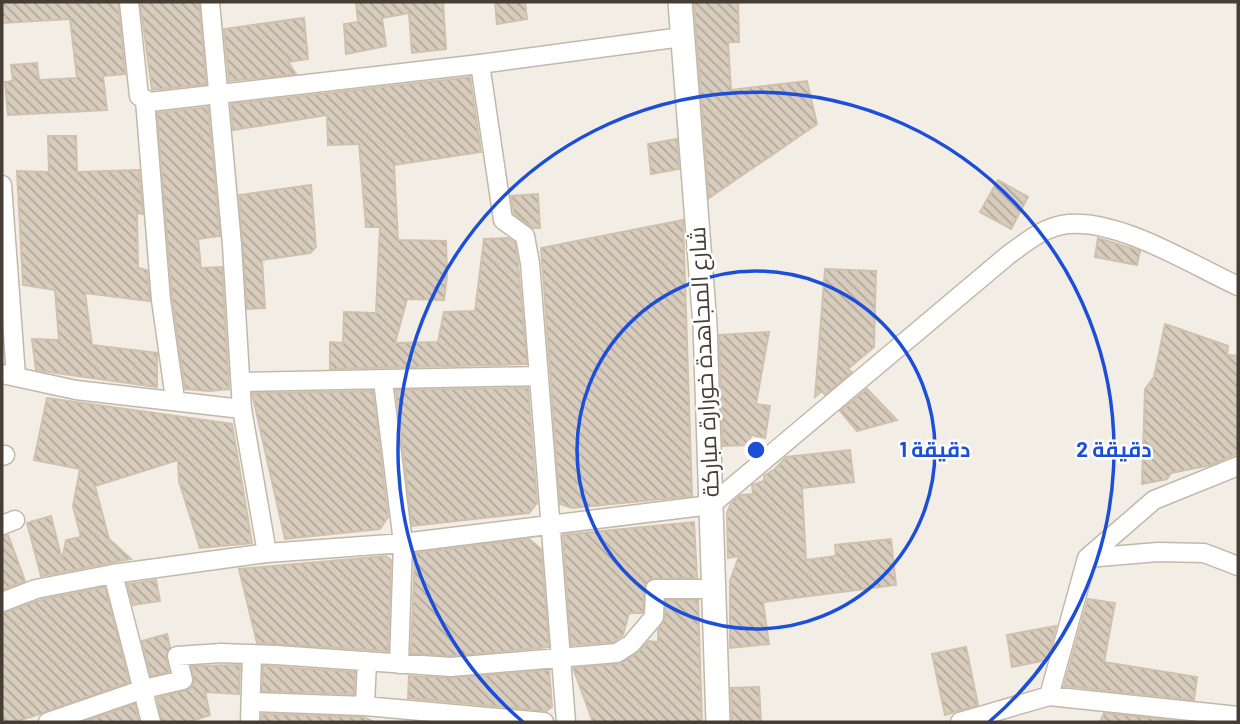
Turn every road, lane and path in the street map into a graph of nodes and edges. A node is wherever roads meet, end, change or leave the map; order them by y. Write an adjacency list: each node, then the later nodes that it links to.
1 (128, 2): 7 (street)
2 (210, 2): 6 (street)
3 (680, 2): 4 (street, شارع المجاهدة خورارة مباركة)
4 (682, 37): 5 (street); 17 (street, شارع المجاهدة خورارة مباركة)
5 (480, 64): 6 (street); 11 (street)
6 (216, 95): 7 (street); 13 (street)
7 (145, 100): 14 (street)
8 (2, 185): 10 (street)
9 (1238, 286): 17 (street)
10 (9, 375): 14 (street)
11 (539, 376): 12 (street); 18 (street)
12 (383, 381): 13 (street); 19 (street)
13 (243, 382): 15 (street)
14 (175, 399): 15 (street)
15 (243, 409): 20 (street)
16 (1235, 473): 21 (street)
17 (711, 505): 18 (street); 24 (street, شارع المجاهدة خورارة مباركة)
18 (551, 525): 19 (street); 27 (street)
19 (403, 543): 20 (street); 29 (street)
20 (267, 553): 23 (street)
21 (1087, 558): 22 (street); 31 (street)
22 (1238, 566)
23 (113, 574): 25 (street); 30 (street)
24 (712, 589): 27 (street); 42 (street, شارع المجاهدة خورارة مباركة)
25 (2, 602)
26 (252, 654): 28 (street); 30 (street); 32 (street)
27 (559, 659): 29 (street); 41 (street)
28 (367, 661): 29 (street); 33 (street)
29 (399, 664)
30 (144, 689): 35 (street); 38 (street)
31 (1049, 696): 34 (street); 36 (street)
32 (251, 702): 33 (street); 39 (street)
33 (365, 706): 40 (street)
34 (1238, 716)
35 (71, 719): 37 (street)
36 (967, 721)
37 (48, 722)
38 (150, 722)
39 (250, 722)
40 (544, 722)
41 (566, 722)
42 (718, 722)

